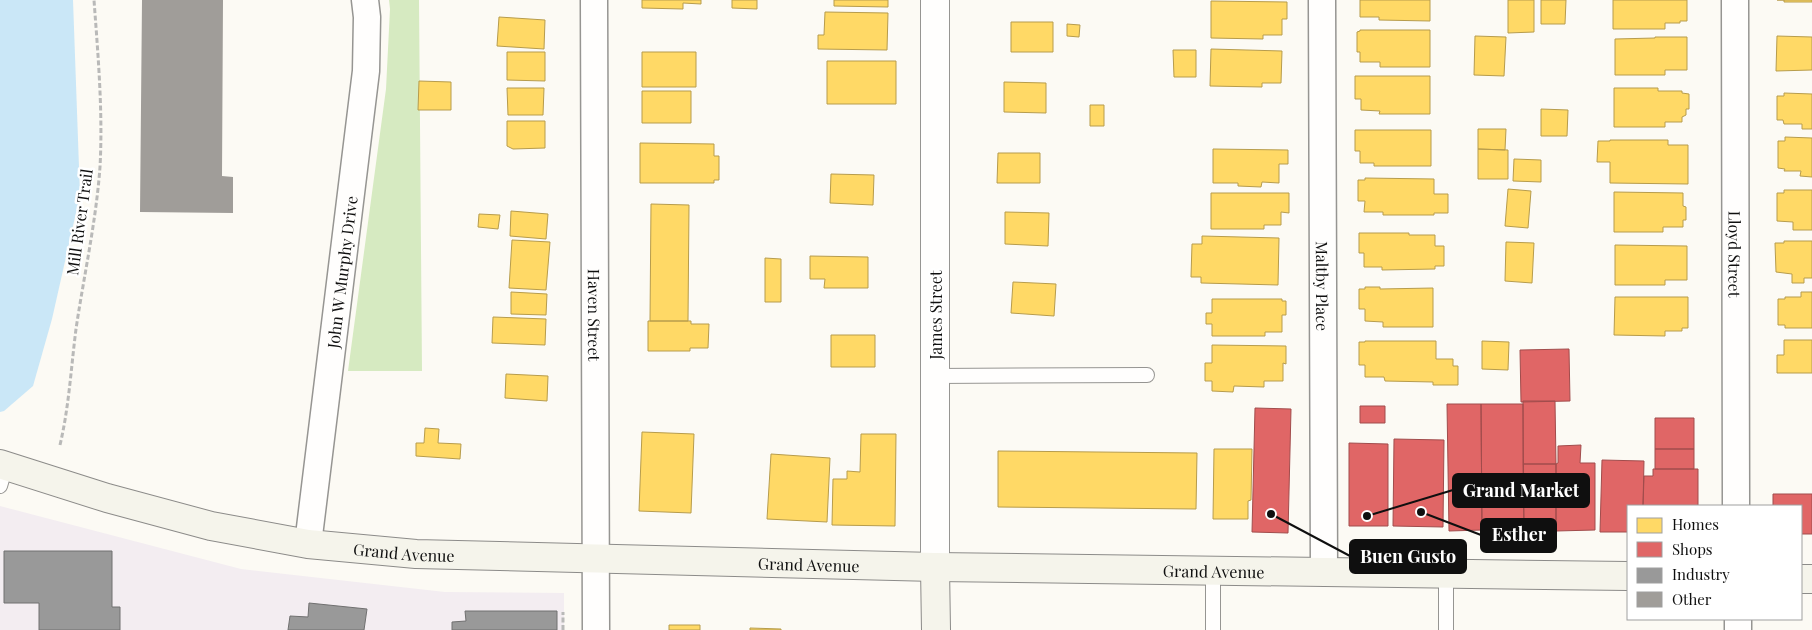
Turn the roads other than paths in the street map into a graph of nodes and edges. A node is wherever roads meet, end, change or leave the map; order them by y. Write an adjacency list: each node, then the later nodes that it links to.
1 (365, 0): 10 (street, John W Murphy Drive)
2 (594, 0): 11 (street, Haven Street)
3 (935, 0): 7 (street, James Street)
4 (1322, 0): 14 (street, Maltby Place)
5 (1736, 0): 9 (street, Lloyd Street)
6 (1147, 375): 7 (lane)
7 (935, 376): 12 (street, James Street)
8 (2, 472): 10 (main road, Grand Avenue)
9 (1736, 505)
10 (308, 544): 11 (main road, Grand Avenue)
11 (596, 559): 12 (main road, Grand Avenue); 17 (street, Haven Street)
12 (935, 567): 13 (main road, Grand Avenue); 18 (main road, James Street)
13 (1213, 571): 14 (main road, Grand Avenue); 19 (lane)
14 (1324, 572): 15 (main road, Grand Avenue)
15 (1446, 573): 16 (main road, Grand Avenue); 20 (lane)
16 (1627, 576)
17 (596, 630)
18 (936, 630)
19 (1212, 630)
20 (1446, 630)

